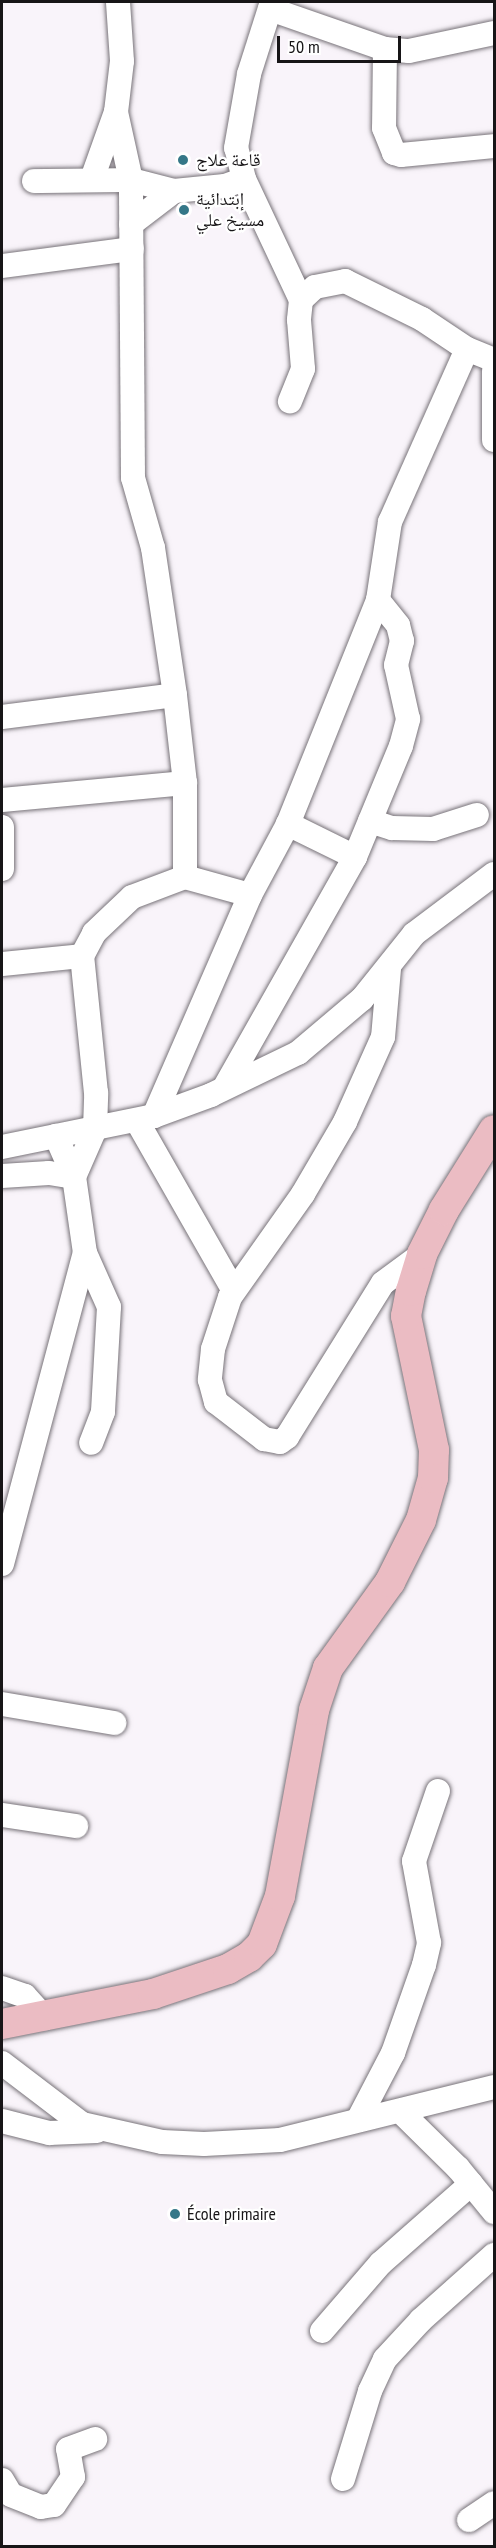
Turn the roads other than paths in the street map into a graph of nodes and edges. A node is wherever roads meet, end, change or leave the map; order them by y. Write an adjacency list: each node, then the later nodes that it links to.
1 (118, 2): 5 (street)
2 (271, 5): 4 (street); 8 (street)
3 (495, 33): 4 (street)
4 (386, 49): 6 (street)
5 (116, 112): 7 (street); 9 (street)
6 (495, 146)
7 (92, 179): 9 (street); 10 (street)
8 (244, 179): 11 (street); 15 (street)
9 (131, 180): 11 (street); 12 (street)
10 (34, 181)
11 (174, 191): 12 (street)
12 (132, 224): 13 (street)
13 (132, 249): 14 (street); 22 (street)
14 (2, 266)
15 (301, 300): 16 (street); 19 (street)
16 (467, 349): 17 (street); 21 (street)
17 (495, 360)
18 (495, 371): 20 (street)
19 (290, 402)
20 (495, 440)
21 (378, 600): 27 (street); 28 (street)
22 (175, 695): 23 (street); 24 (street)
23 (2, 717)
24 (185, 783): 25 (street); 33 (street)
25 (2, 800)
26 (477, 815): 27 (street)
27 (370, 821): 30 (street)
28 (288, 824): 30 (street); 34 (street)
29 (2, 827): 31 (street)
30 (355, 857): 38 (street)
31 (2, 869)
32 (495, 874): 37 (street)
33 (185, 877): 34 (street); 35 (street)
34 (250, 895): 39 (street)
35 (82, 956): 36 (street); 40 (street)
36 (2, 964)
37 (389, 969): 38 (street); 48 (street)
38 (226, 1085): 39 (street)
39 (145, 1118): 40 (street); 48 (street)
40 (95, 1129): 42 (street); 45 (street)
41 (495, 1130): 47 (main road)
42 (56, 1136): 43 (street); 45 (street)
43 (2, 1147)
44 (2, 1176): 45 (street)
45 (74, 1177): 46 (street)
46 (85, 1253): 49 (street); 50 (street)
47 (422, 1254): 48 (street); 58 (main road)
48 (233, 1289)
49 (91, 1443)
50 (10, 1486): 51 (street)
51 (2, 1564)
52 (2, 1704): 53 (street)
53 (114, 1724)
54 (438, 1791): 63 (street)
55 (2, 1815): 56 (street)
56 (76, 1826)
57 (2, 1988): 58 (street)
58 (45, 2018): 59 (main road)
59 (2, 2024)
60 (2, 2063): 65 (street)
61 (495, 2087): 62 (street)
62 (401, 2112): 63 (street); 66 (street)
63 (358, 2120): 65 (street)
64 (2, 2121): 65 (street)
65 (105, 2130)
66 (471, 2184): 67 (street); 69 (street)
67 (495, 2212)
68 (495, 2255): 71 (street)
69 (322, 2331)
70 (95, 2439): 72 (street)
71 (343, 2479)
72 (2, 2481)
73 (495, 2503): 74 (street)
74 (469, 2520)

